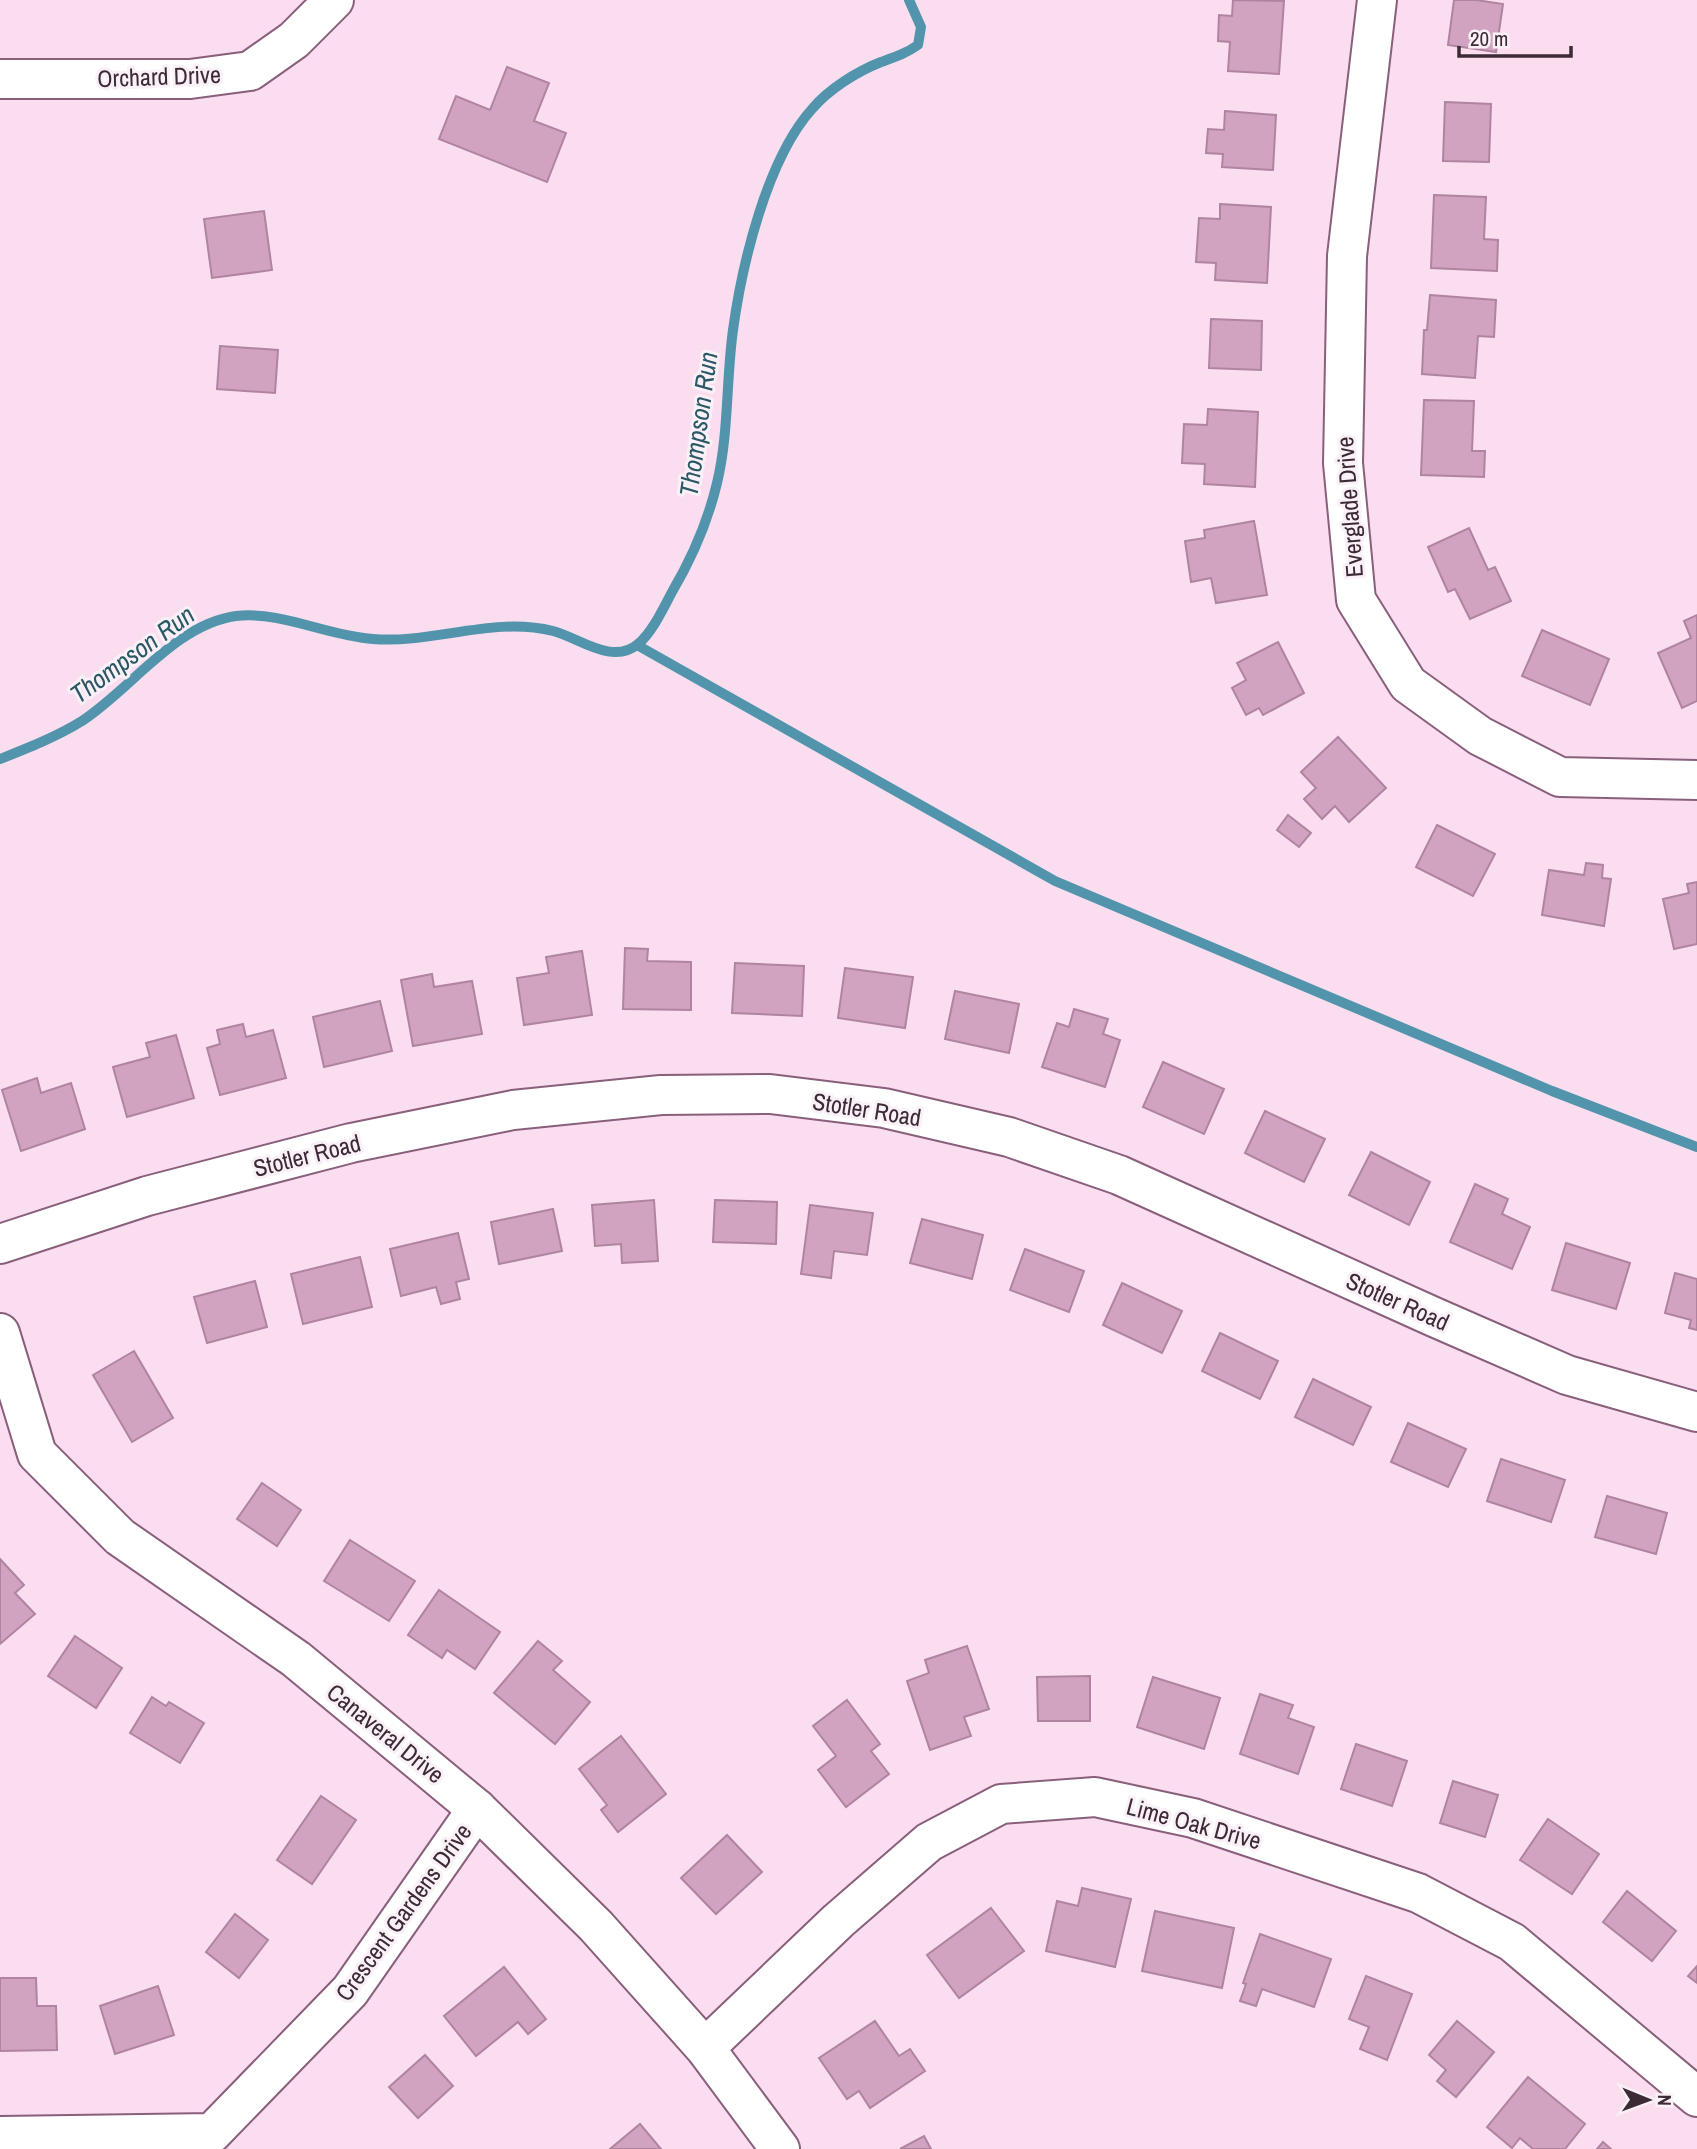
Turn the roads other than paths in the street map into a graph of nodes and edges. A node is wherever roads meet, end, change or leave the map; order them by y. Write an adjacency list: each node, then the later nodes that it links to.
1 (334, 0): 3 (street, Orchard Drive)
2 (1377, 0): 4 (street, Everglade Drive)
3 (0, 79)
4 (1697, 780)
5 (0, 1244): 7 (street, Stotler Road)
6 (0, 1333): 8 (street, Canaveral Drive)
7 (1697, 1412)
8 (477, 1809): 9 (street, Canaveral Drive); 12 (street, Crescent Gardens Drive)
9 (705, 2048): 10 (street, Lime Oak Drive); 13 (street, Canaveral Drive)
10 (1697, 2098)
11 (0, 2136): 12 (street, Crescent Gardens Drive)
12 (214, 2141)
13 (780, 2149)

